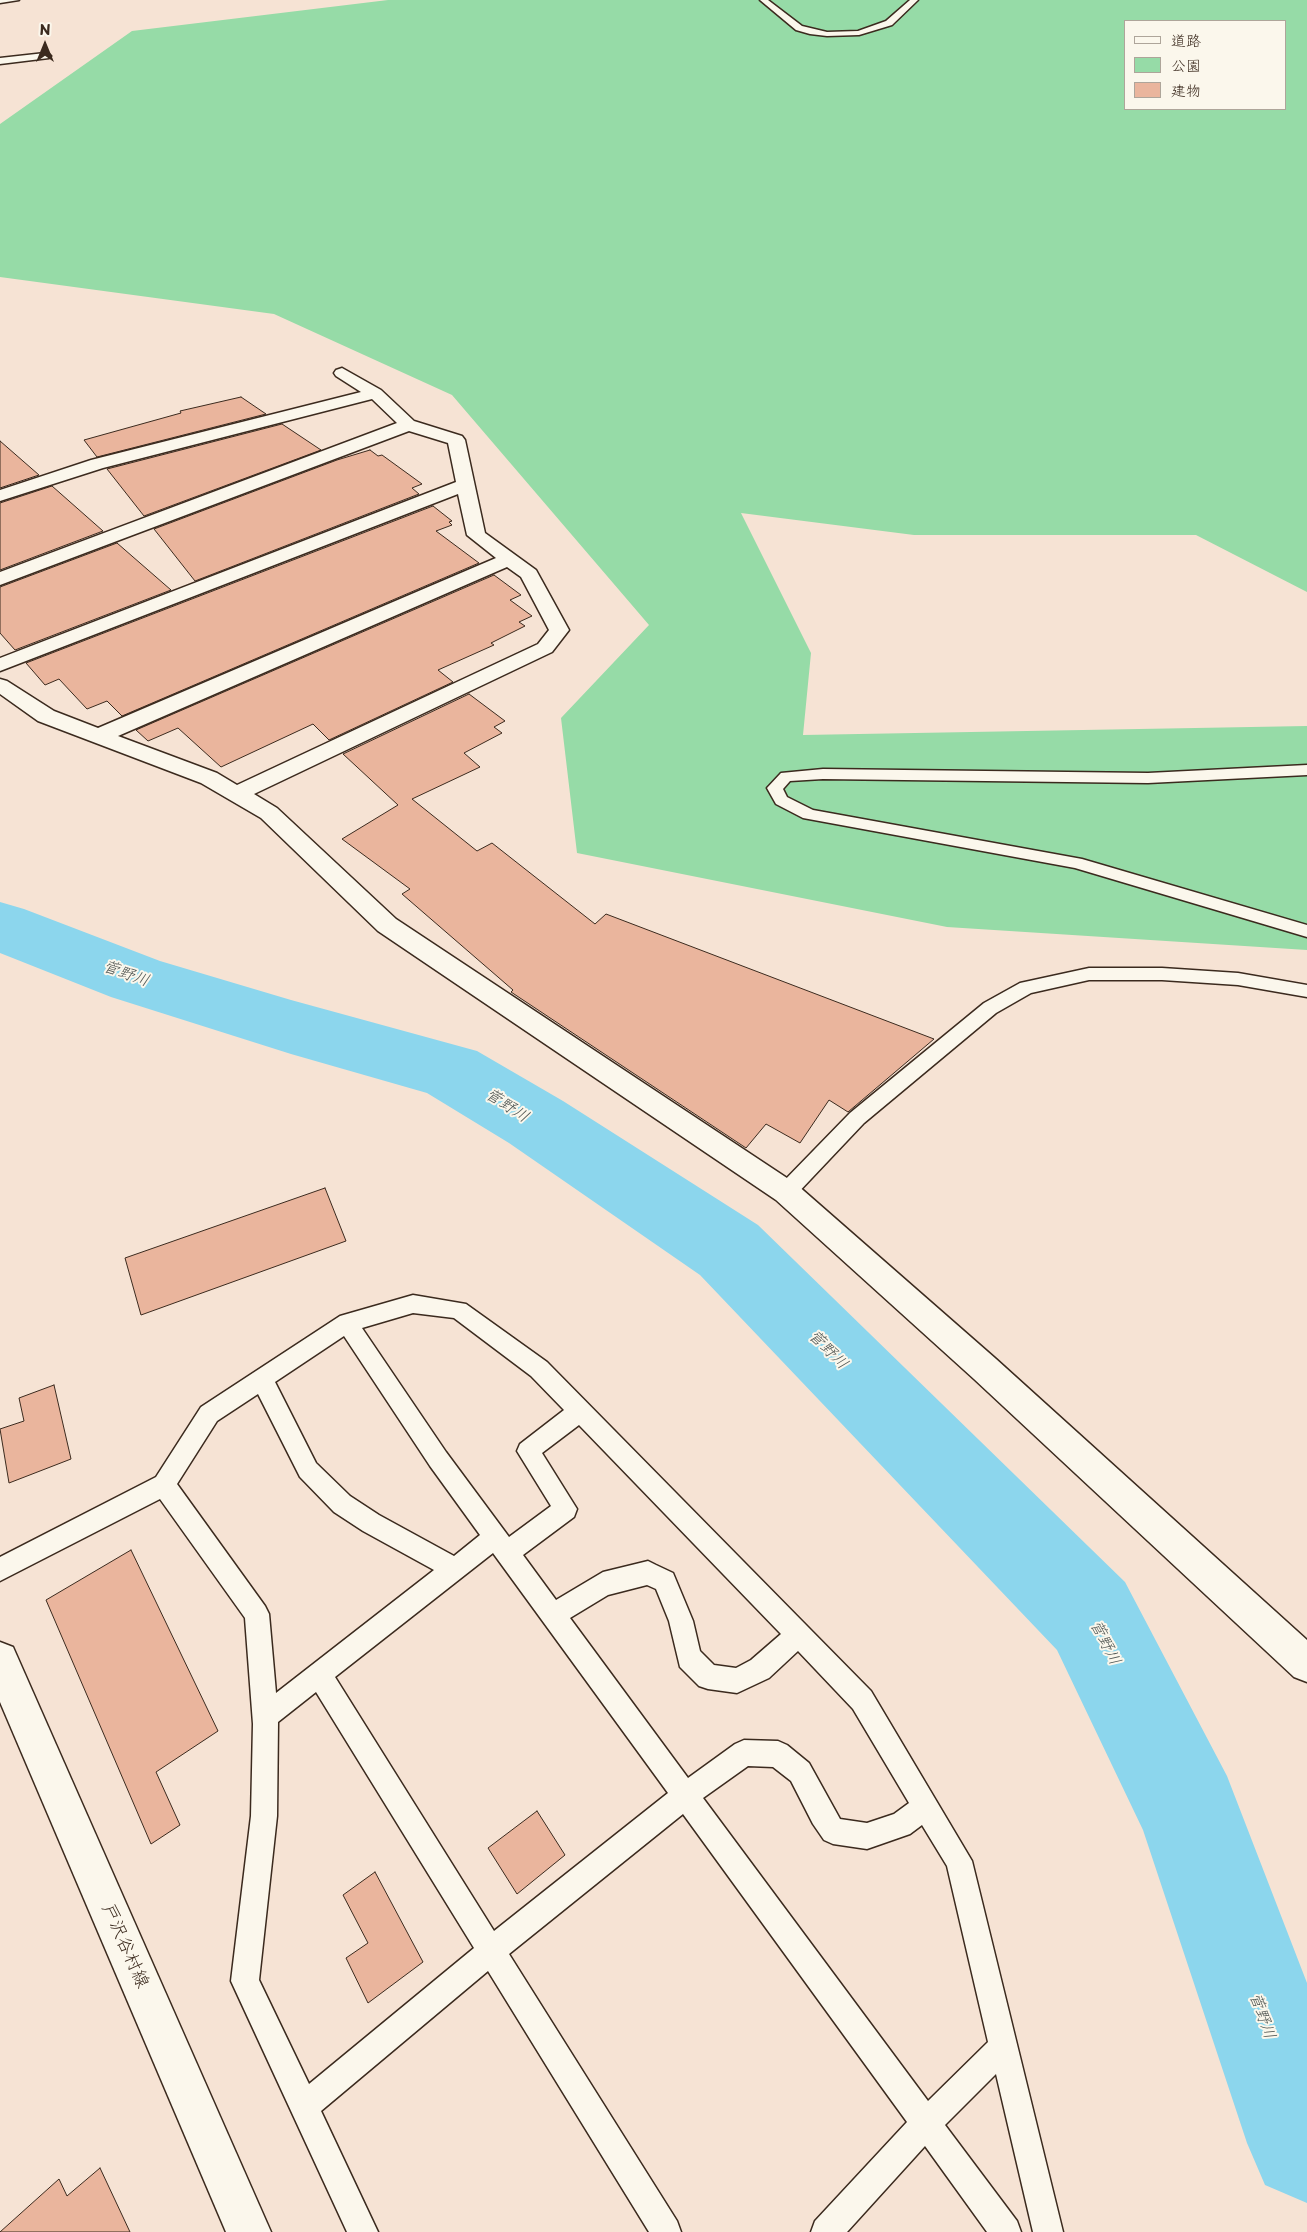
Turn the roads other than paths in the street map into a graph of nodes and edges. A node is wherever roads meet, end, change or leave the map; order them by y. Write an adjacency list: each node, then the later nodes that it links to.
1 (14, 0): 4 (lane)
2 (764, 0): 3 (lane)
3 (914, 0)
4 (0, 1)
5 (46, 56): 6 (street)
6 (0, 60)
7 (342, 373): 8 (street)
8 (376, 393): 9 (street); 11 (street)
9 (408, 425): 10 (street); 13 (street)
10 (465, 484): 12 (street); 14 (street)
11 (0, 496)
12 (510, 559): 16 (street); 18 (street)
13 (0, 579)
14 (0, 665)
15 (0, 685): 16 (street)
16 (100, 736): 18 (street)
17 (1307, 770): 19 (lane)
18 (236, 794): 21 (street)
19 (1307, 931)
20 (1307, 992): 21 (lane)
21 (786, 1192): 32 (street)
22 (347, 1323): 23 (lane); 24 (lane); 26 (lane)
23 (262, 1379): 25 (lane); 28 (lane)
24 (580, 1411): 26 (lane); 30 (lane)
25 (164, 1485): 27 (lane); 34 (lane)
26 (502, 1545): 28 (lane); 29 (lane)
27 (0, 1569)
28 (455, 1569): 33 (lane)
29 (553, 1615): 30 (lane); 35 (lane)
30 (797, 1634): 36 (lane)
31 (0, 1660): 41 (street, 戸沢谷村線)
32 (1307, 1664)
33 (319, 1674): 34 (lane); 37 (lane)
34 (266, 1716): 39 (lane)
35 (686, 1796): 36 (lane); 37 (lane); 40 (lane)
36 (926, 1806): 38 (lane)
37 (491, 1951): 39 (lane); 43 (lane)
38 (1004, 2046): 40 (lane); 46 (lane)
39 (304, 2107): 42 (lane)
40 (926, 2123): 44 (lane); 45 (lane)
41 (249, 2232)
42 (363, 2232)
43 (666, 2232)
44 (826, 2232)
45 (1006, 2232)
46 (1048, 2232)

